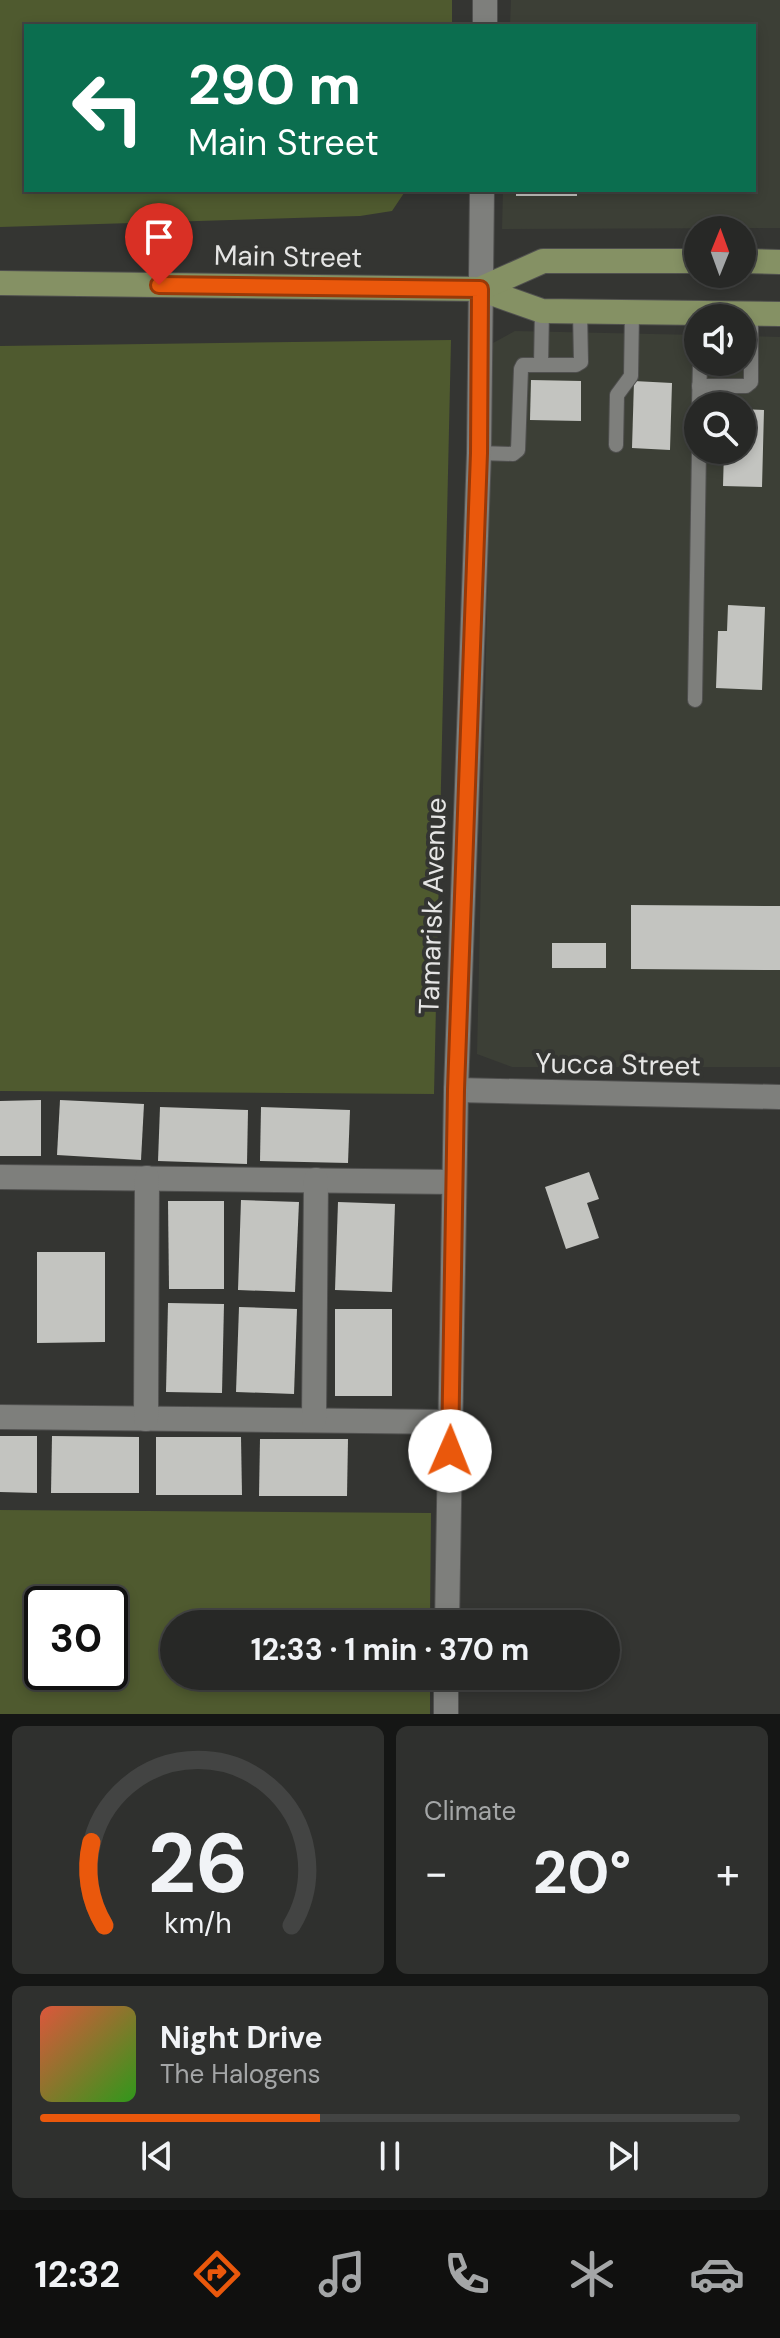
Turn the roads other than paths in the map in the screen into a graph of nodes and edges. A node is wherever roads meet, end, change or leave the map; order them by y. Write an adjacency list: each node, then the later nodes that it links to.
1 (485, 0): 2 (street)
2 (485, 24)
3 (482, 192): 8 (street, Tamarisk Avenue)
4 (684, 261): 8 (main road, Main Street)
5 (756, 261): 6 (main road)
6 (780, 262)
7 (0, 283): 8 (main road, Main Street)
8 (480, 289): 9 (main road, Main Street); 21 (street, Tamarisk Avenue)
9 (542, 311): 10 (main road, Main Street); 15 (lane)
10 (580, 312): 11 (main road, Main Street); 15 (lane)
11 (632, 312): 14 (main road, Main Street); 20 (lane)
12 (756, 313): 13 (main road, Main Street)
13 (780, 314)
14 (684, 315)
15 (541, 365): 21 (lane)
16 (699, 376): 18 (lane)
17 (751, 376): 18 (lane)
18 (699, 386): 19 (lane)
19 (699, 392)
20 (616, 445)
21 (479, 453): 24 (street, Tamarisk Avenue)
22 (699, 464): 23 (lane)
23 (695, 700)
24 (456, 1090): 25 (street, Yucca Street); 29 (street, Tamarisk Avenue)
25 (780, 1097)
26 (0, 1177): 27 (street)
27 (147, 1178): 28 (street); 31 (street)
28 (316, 1180): 29 (street); 32 (street)
29 (454, 1182): 33 (street, Tamarisk Avenue)
30 (0, 1417): 31 (street)
31 (146, 1419): 32 (street)
32 (314, 1420): 33 (street)
33 (450, 1422): 34 (street, Tamarisk Avenue)
34 (447, 1610)
35 (446, 1690): 36 (street)
36 (446, 1714)

